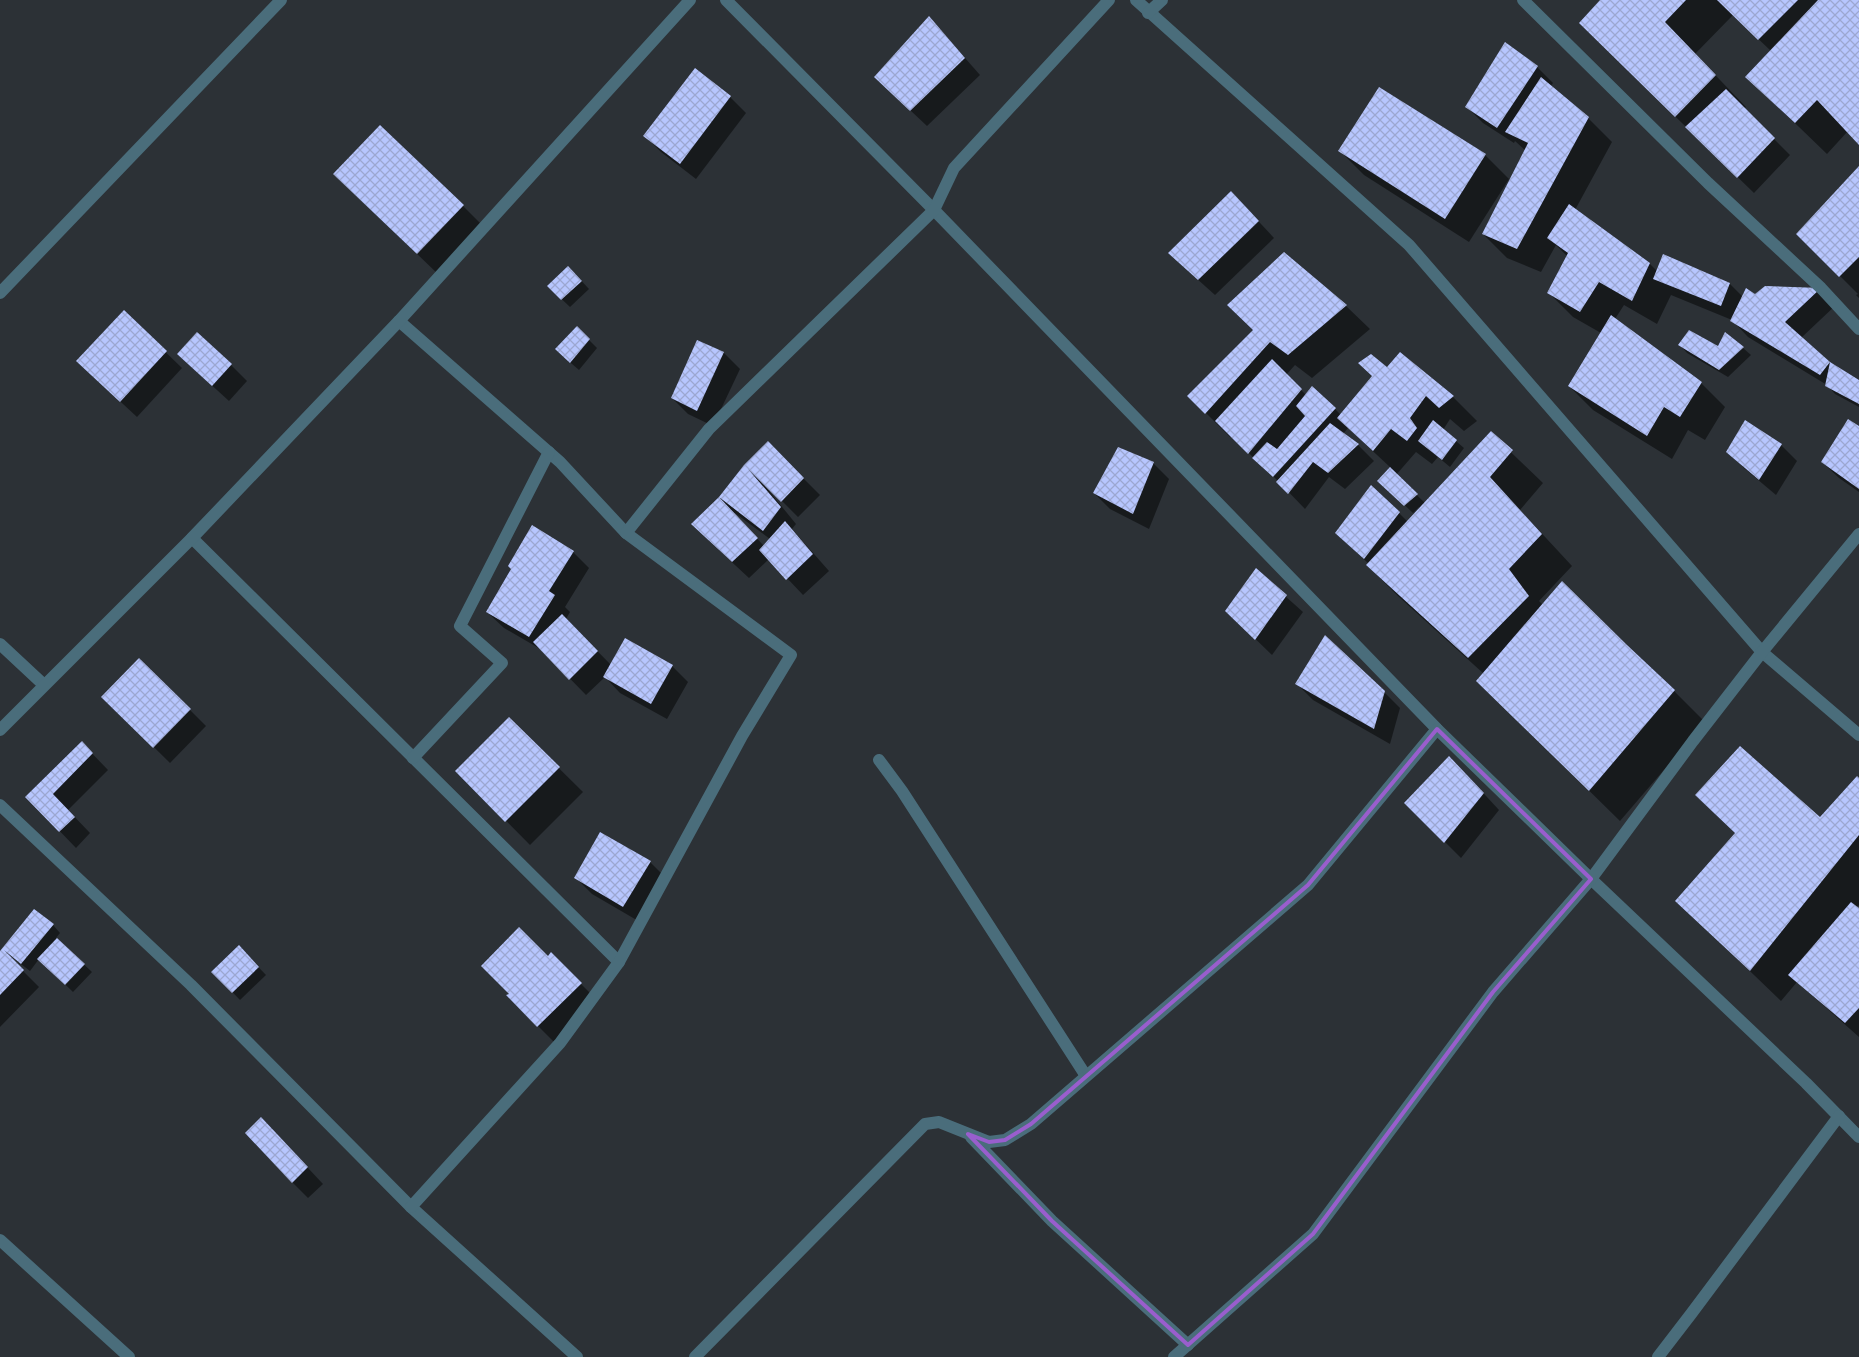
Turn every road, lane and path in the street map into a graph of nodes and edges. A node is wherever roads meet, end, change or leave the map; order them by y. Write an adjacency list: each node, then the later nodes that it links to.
1 (690, 0): 11 (street)
2 (726, 0): 9 (street)
3 (1109, 0): 9 (street)
4 (1136, 0): 8 (street)
5 (1162, 0): 8 (street)
6 (1524, 0): 12 (street)
7 (279, 1): 10 (street)
8 (1148, 13): 18 (street)
9 (934, 210): 14 (street); 20 (street)
10 (0, 292)
11 (399, 321): 13 (street); 16 (street)
12 (1859, 329)
13 (549, 452): 14 (street); 23 (street)
14 (626, 533): 27 (street)
15 (1859, 534): 18 (street)
16 (192, 538): 19 (street); 23 (street)
17 (0, 644): 19 (street)
18 (1762, 652): 22 (street); 26 (street)
19 (44, 685): 21 (street)
20 (1437, 729): 26 (street); 28 (street)
21 (0, 730)
22 (1859, 735)
23 (413, 758): 27 (street)
24 (879, 760): 28 (street)
25 (0, 805): 32 (street)
26 (1591, 880): 29 (street); 34 (street)
27 (619, 962): 32 (street)
28 (1086, 1076): 30 (street)
29 (1839, 1116): 31 (street); 39 (street)
30 (968, 1134): 34 (street); 37 (street)
31 (1859, 1137)
32 (411, 1207): 36 (street)
33 (0, 1240): 35 (street)
34 (1188, 1345): 38 (street)
35 (129, 1357)
36 (576, 1357)
37 (694, 1357)
38 (1174, 1357)
39 (1658, 1357)

